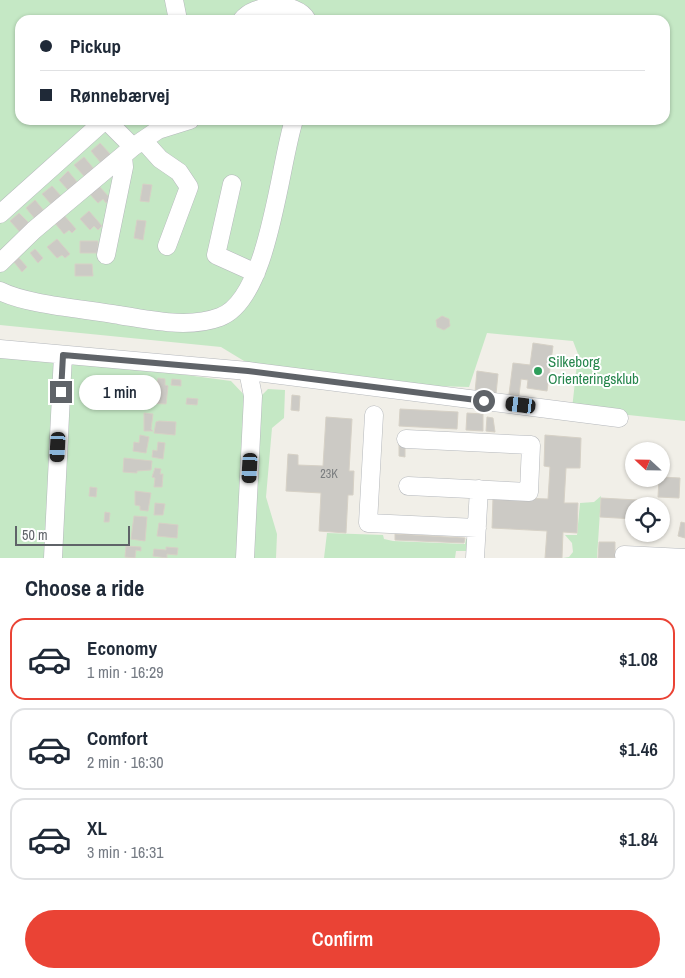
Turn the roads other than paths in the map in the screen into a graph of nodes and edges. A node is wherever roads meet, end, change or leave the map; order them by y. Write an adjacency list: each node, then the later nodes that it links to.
1 (174, 0): 2 (lane)
2 (177, 15)
3 (246, 15): 4 (lane)
4 (302, 15)
5 (100, 125): 11 (lane)
6 (111, 125): 9 (lane)
7 (174, 125): 9 (lane)
8 (293, 125): 15 (lane)
9 (133, 148): 12 (lane); 13 (lane); 14 (lane)
10 (232, 184): 15 (lane)
11 (0, 214)
12 (167, 246)
13 (106, 255)
14 (0, 263)
15 (256, 274): 16 (lane)
16 (0, 291)
17 (0, 349): 18 (lane)
18 (63, 355): 19 (lane); 27 (lane)
19 (248, 371): 21 (lane); 28 (lane)
20 (374, 415): 25 (lane)
21 (619, 418)
22 (406, 438): 24 (lane)
23 (408, 486): 24 (lane)
24 (479, 489): 25 (lane)
25 (477, 528): 29 (lane)
26 (624, 555): 30 (lane)
27 (53, 558)
28 (245, 558)
29 (475, 558)
30 (685, 558)

